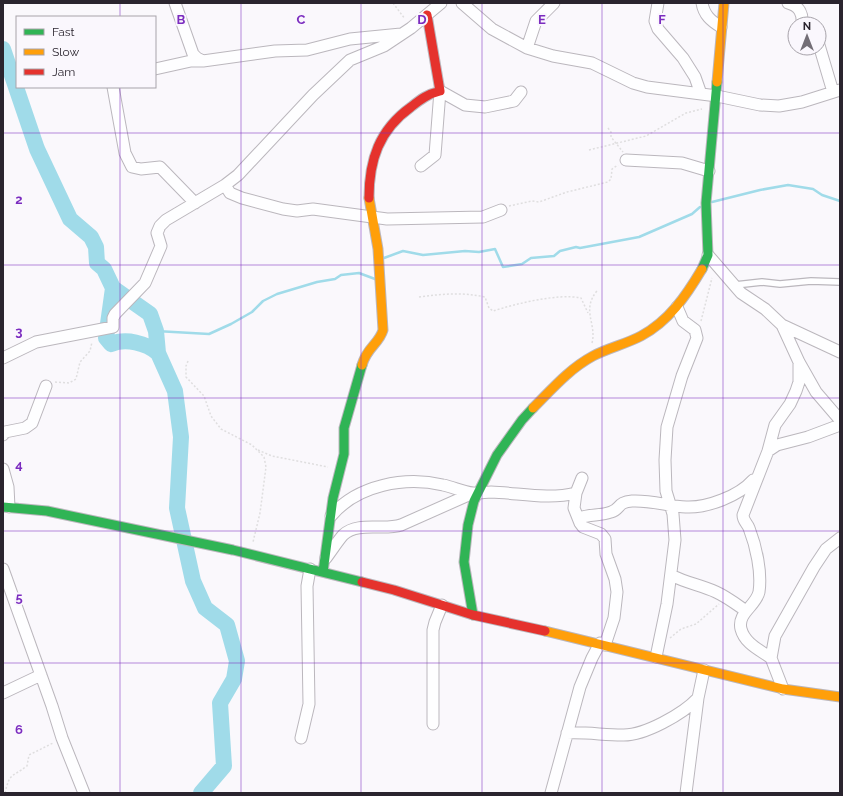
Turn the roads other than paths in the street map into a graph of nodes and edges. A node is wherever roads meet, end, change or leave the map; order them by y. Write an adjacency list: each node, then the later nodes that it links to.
1 (175, 3): 15 (street)
2 (441, 3): 9 (street)
3 (462, 3): 13 (street)
4 (554, 3): 13 (street)
5 (658, 3): 21 (street)
6 (702, 3): 11 (street)
7 (724, 3): 11 (street)
8 (788, 3): 10 (street)
9 (427, 15): 12 (street); 18 (street)
10 (803, 16)
11 (721, 27): 22 (street)
12 (407, 31): 15 (street); 26 (street)
13 (527, 48): 21 (street)
14 (823, 56): 19 (street)
15 (203, 61): 16 (street)
16 (156, 69)
17 (113, 88): 27 (street)
18 (440, 91): 20 (street); 24 (street); 29 (street)
19 (837, 91): 22 (street)
20 (521, 92)
21 (701, 94): 22 (street)
22 (716, 101): 25 (street)
23 (626, 160): 25 (street)
24 (421, 166)
25 (709, 171): 30 (street)
26 (225, 185): 27 (street); 29 (street)
27 (195, 203): 36 (street)
28 (502, 210): 29 (street)
29 (371, 217): 50 (street)
30 (710, 258): 32 (street); 33 (street)
31 (840, 282): 32 (lane)
32 (734, 285): 34 (street)
33 (678, 307): 46 (street); 48 (street)
34 (782, 325): 35 (street); 37 (street)
35 (840, 352)
36 (3, 358)
37 (799, 362): 39 (street); 42 (street)
38 (46, 386): 41 (street)
39 (840, 420)
40 (840, 426): 42 (street)
41 (3, 435)
42 (768, 451): 44 (street)
43 (3, 469): 49 (street)
44 (758, 473): 48 (street); 59 (street)
45 (582, 478): 47 (street)
46 (477, 493): 47 (street); 50 (street); 53 (street); 60 (street)
47 (576, 493): 51 (street)
48 (670, 504): 51 (street); 57 (street)
49 (6, 507): 55 (street)
50 (331, 516): 53 (street)
51 (579, 518): 61 (street)
52 (840, 538): 63 (street)
53 (324, 560): 56 (street)
54 (3, 568): 65 (street)
55 (310, 569): 56 (street); 72 (street)
56 (323, 572): 58 (street)
57 (671, 575): 59 (street); 62 (street)
58 (442, 605): 60 (street); 70 (street)
59 (746, 611): 63 (street)
60 (473, 615): 61 (street)
61 (602, 644): 62 (street); 71 (street)
62 (656, 653): 64 (street)
63 (772, 658): 66 (street)
64 (704, 670): 66 (street); 69 (street)
65 (41, 675): 67 (street); 73 (street)
66 (783, 689): 68 (street)
67 (3, 692)
68 (840, 697)
69 (698, 698): 71 (street); 75 (street)
70 (433, 724)
71 (567, 733): 74 (street)
72 (301, 738)
73 (84, 793)
74 (551, 793)
75 (686, 793)

